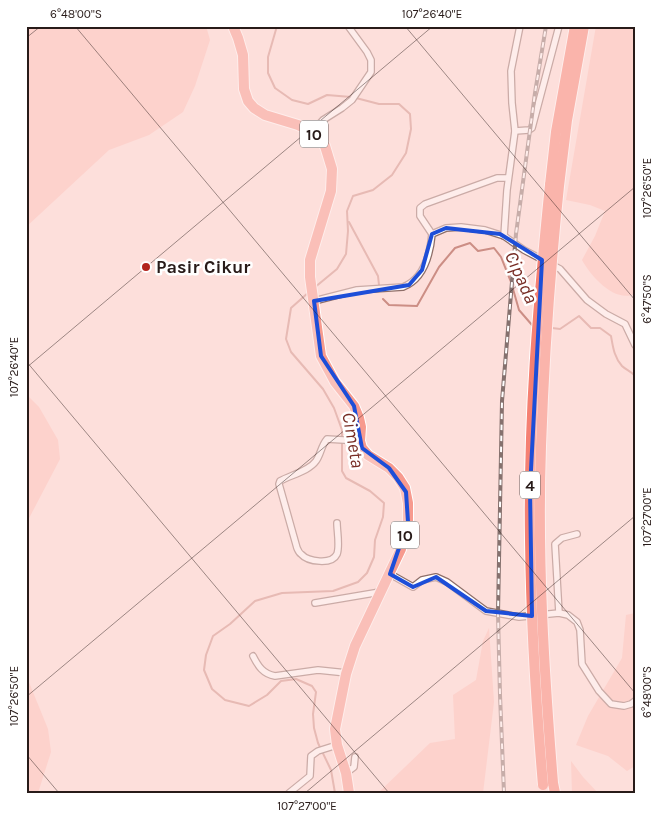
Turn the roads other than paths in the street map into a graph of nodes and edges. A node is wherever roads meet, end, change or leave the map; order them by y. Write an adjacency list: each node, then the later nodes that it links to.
1 (234, 26): 8 (highway, 10)
2 (348, 26): 8 (street)
3 (520, 26): 7 (street)
4 (559, 26): 7 (street)
5 (575, 26): 10 (highway, 4)
6 (584, 26): 10 (highway, 4)
7 (515, 131): 9 (street)
8 (312, 132): 13 (highway, 10)
9 (508, 178): 11 (street); 12 (street)
10 (554, 185): 28 (highway, 4, bridge)
11 (432, 234): 12 (street); 13 (street)
12 (504, 236): 14 (street)
13 (313, 297): 15 (highway, 10)
14 (635, 345)
15 (355, 440): 16 (street); 18 (highway, 10)
16 (337, 522)
17 (578, 534): 21 (street)
18 (390, 574): 19 (highway, 10); 21 (street)
19 (380, 592): 20 (street); 23 (highway, 10)
20 (315, 603)
21 (559, 613): 24 (street)
22 (253, 656): 23 (street)
23 (347, 673): 25 (highway, 10)
24 (635, 701)
25 (337, 745): 27 (highway, 10); 29 (street)
26 (355, 757): 27 (street)
27 (346, 773): 30 (highway, 10)
28 (549, 788)
29 (289, 793)
30 (349, 793)

